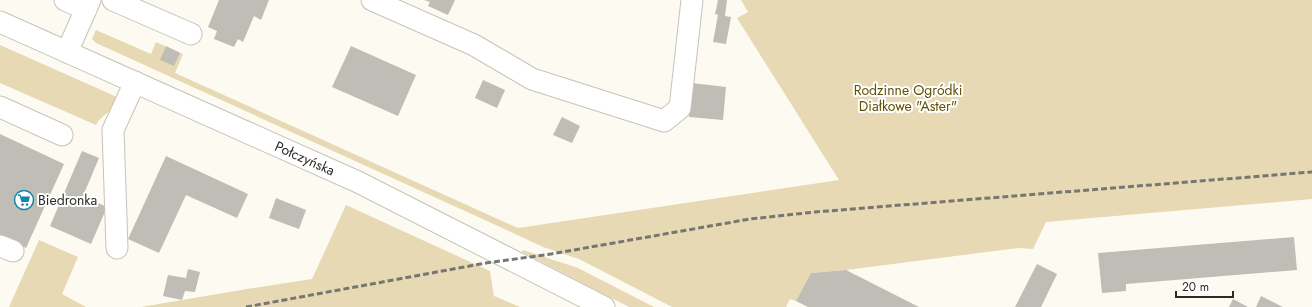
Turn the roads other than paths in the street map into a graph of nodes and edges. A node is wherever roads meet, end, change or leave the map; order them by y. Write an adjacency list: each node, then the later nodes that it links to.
1 (65, 0): 5 (street)
2 (113, 0): 7 (street)
3 (372, 0): 4 (street)
4 (692, 0)
5 (88, 5): 8 (street)
6 (0, 22): 8 (street, Połczyńska)
7 (191, 34)
8 (67, 52): 9 (street, Połczyńska)
9 (135, 82): 12 (street); 13 (street, Połczyńska)
10 (0, 107): 11 (street)
11 (62, 135)
12 (117, 248)
13 (604, 307)

